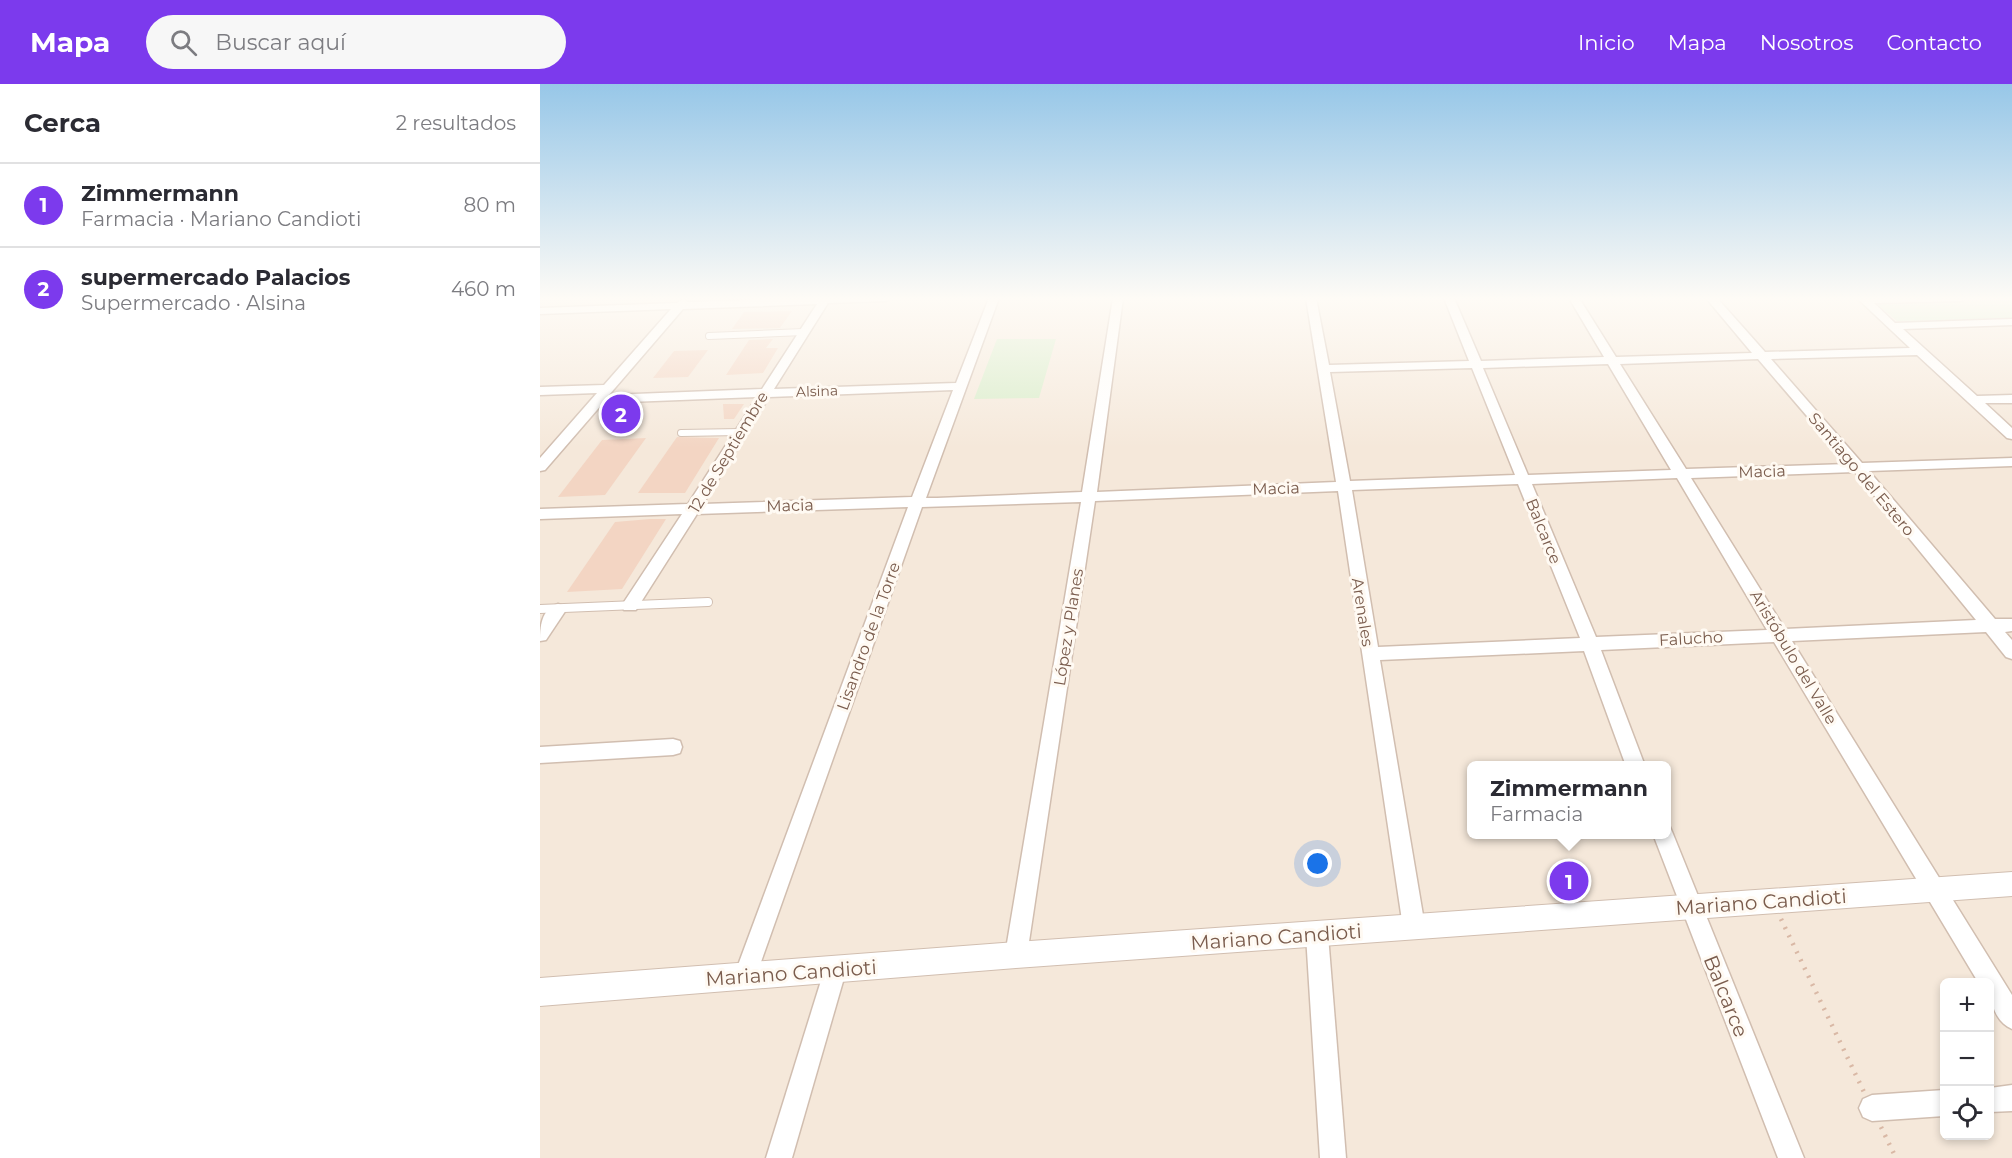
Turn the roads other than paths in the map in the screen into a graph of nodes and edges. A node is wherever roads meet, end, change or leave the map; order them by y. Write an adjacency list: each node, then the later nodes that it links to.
1 (644, 348): 18 (street)
2 (793, 348): 17 (street, 12 de Septiembre)
3 (976, 348): 15 (street, Lisandro de la Torre)
4 (1111, 348): 31 (street, López y Planes)
5 (1320, 348): 14 (street, Arenales)
6 (1469, 348): 13 (street, Balcarce)
7 (1606, 348): 12 (street, Aristóbulo del Valle)
8 (1754, 348): 11 (street, Santiago del Estero)
9 (1917, 348): 10 (street)
10 (1920, 351): 11 (street); 20 (street)
11 (1761, 356): 12 (street); 27 (street, Santiago del Estero)
12 (1613, 360): 13 (street); 28 (street, Aristóbulo del Valle)
13 (1476, 365): 14 (street); 29 (street, Balcarce)
14 (1324, 369): 30 (street, Arenales)
15 (962, 386): 17 (street, Alsina); 32 (street, Lisandro de la Torre)
16 (540, 391): 18 (street, Alsina)
17 (764, 393): 18 (street, Alsina); 21 (street, 12 de Septiembre)
18 (605, 394): 24 (street)
19 (2012, 399): 20 (street)
20 (1975, 400): 23 (street)
21 (740, 432): 22 (lane); 33 (street, 12 de Septiembre)
22 (681, 433)
23 (2012, 435)
24 (546, 453): 26 (street)
25 (2012, 462): 27 (street, Macia)
26 (540, 467)
27 (1858, 468): 28 (street, Macia); 40 (street, Santiago del Estero)
28 (1682, 474): 29 (street, Macia); 42 (street, Aristóbulo del Valle)
29 (1524, 480): 30 (street, Macia); 43 (street, Balcarce)
30 (1344, 486): 31 (street, Macia); 45 (street, Arenales)
31 (1089, 496): 32 (street, Macia); 55 (street, López y Planes)
32 (917, 502): 33 (street, Macia); 57 (street, Lisandro de la Torre)
33 (695, 508): 34 (street, Macia); 36 (street, 12 de Septiembre)
34 (540, 514)
35 (708, 602): 36 (lane)
36 (630, 606): 38 (lane)
37 (540, 609): 38 (lane)
38 (558, 610): 41 (street)
39 (2012, 625): 40 (street, Falucho)
40 (1990, 626): 42 (street, Falucho); 44 (street, Santiago del Estero)
41 (540, 634)
42 (1780, 634): 43 (street, Falucho); 51 (street, Aristóbulo del Valle)
43 (1590, 644): 45 (street, Falucho); 48 (street, Balcarce)
44 (2012, 652)
45 (1370, 654): 53 (street, Arenales)
46 (673, 747): 47 (street)
47 (540, 755)
48 (1634, 761)
49 (1665, 839): 52 (street, Balcarce)
50 (2012, 884): 51 (street, Mariano Candioti)
51 (1935, 890): 52 (street, Mariano Candioti); 59 (street, Aristóbulo del Valle)
52 (1690, 906): 53 (street, Mariano Candioti); 66 (street, Balcarce)
53 (1414, 927): 54 (street, Mariano Candioti)
54 (1317, 935): 55 (street, Mariano Candioti); 65 (street)
55 (1016, 956): 56 (street, Mariano Candioti)
56 (835, 971): 57 (street, Mariano Candioti); 64 (street)
57 (745, 976): 58 (street, Mariano Candioti)
58 (540, 992)
59 (2012, 1017)
60 (2012, 1098): 61 (street)
61 (1994, 1100)
62 (1940, 1103): 63 (street)
63 (1872, 1108)
64 (779, 1158)
65 (1333, 1158)
66 (1791, 1158)

